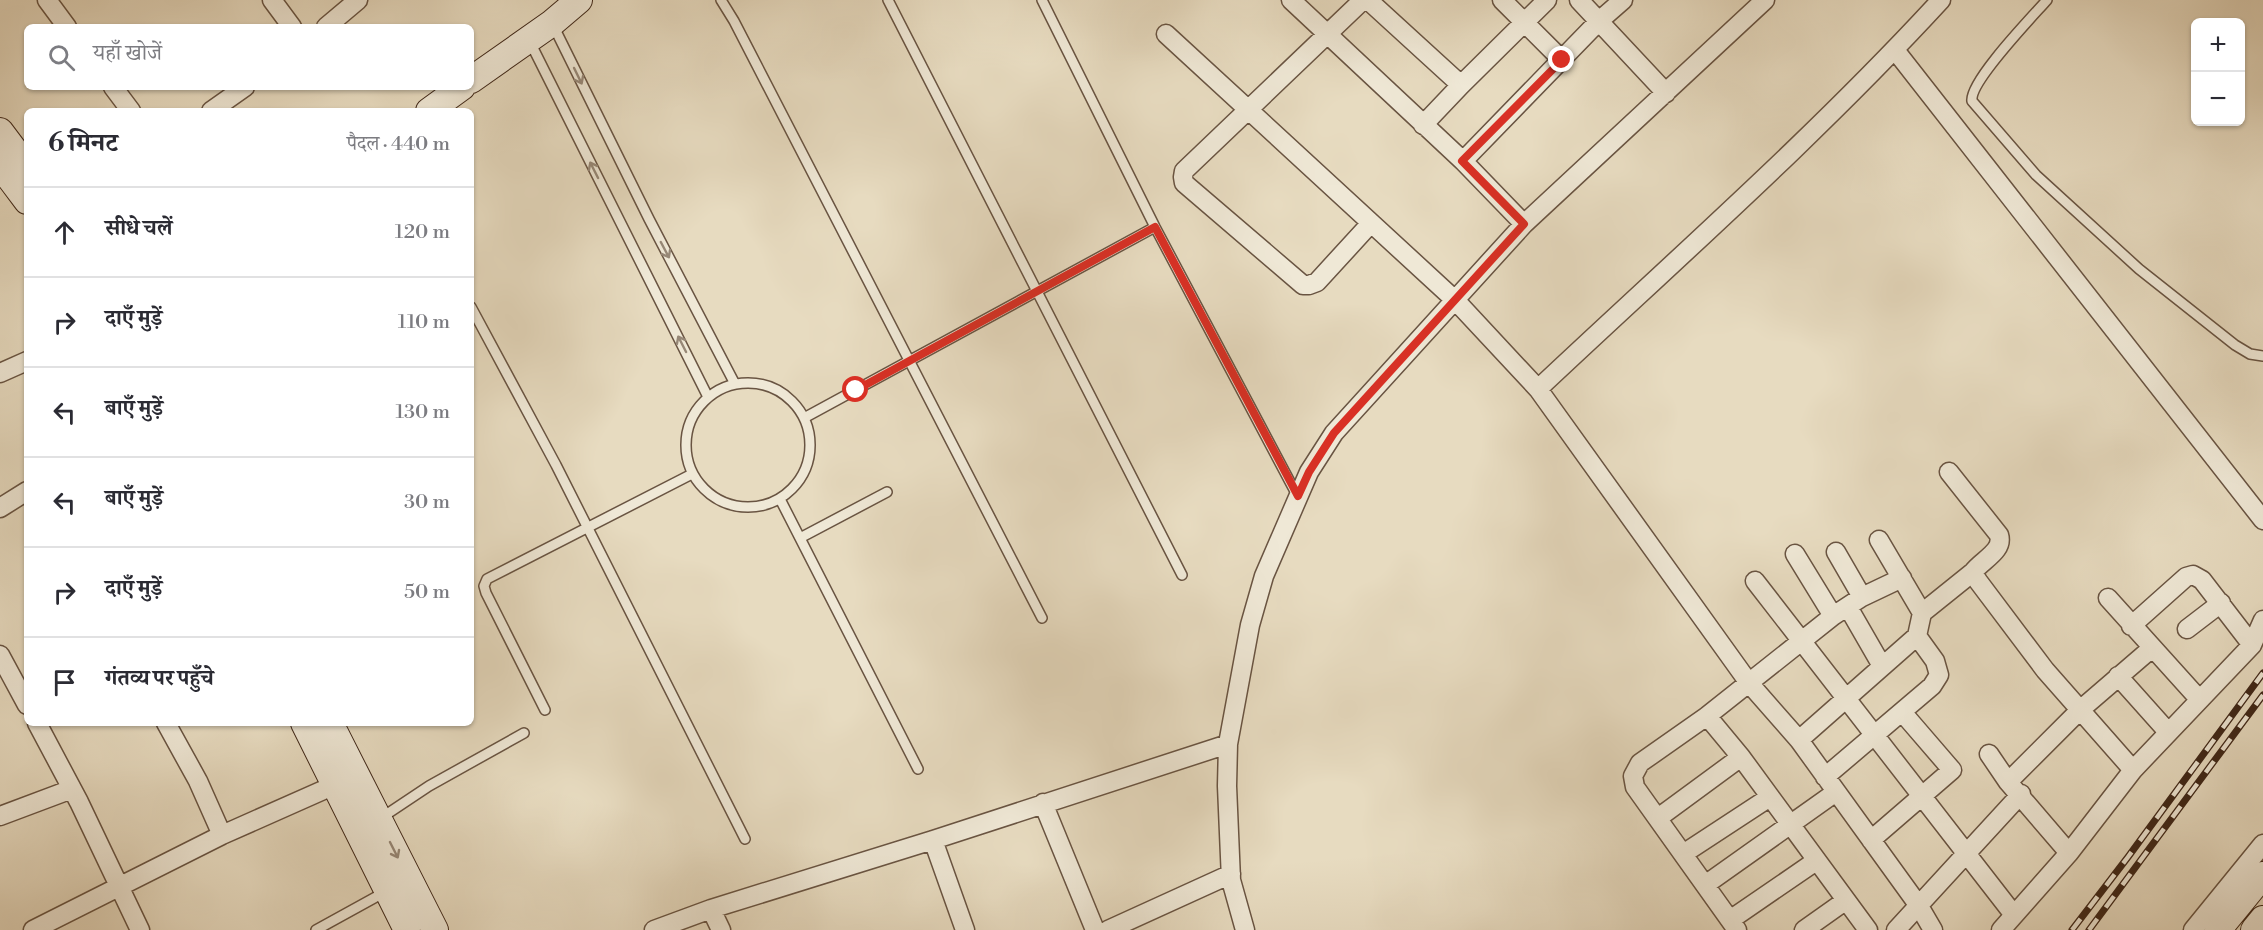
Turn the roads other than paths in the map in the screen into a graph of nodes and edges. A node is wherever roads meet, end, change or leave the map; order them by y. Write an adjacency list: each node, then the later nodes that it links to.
1 (47, 0): 21 (street)
2 (272, 0): 22 (street)
3 (358, 0): 23 (street)
4 (579, 0): 20 (street)
5 (722, 0): 52 (lane)
6 (888, 0): 48 (lane)
7 (1042, 0): 47 (lane)
8 (1291, 0): 25 (street)
9 (1364, 0): 25 (street)
10 (1368, 0): 30 (street)
11 (1502, 0): 19 (street)
12 (1547, 0): 19 (street)
13 (1579, 0): 18 (street)
14 (1623, 0): 18 (street)
15 (1765, 0): 34 (street)
16 (1941, 0): 27 (street)
17 (2047, 0): 51 (lane)
18 (1599, 21): 28 (street); 34 (street)
19 (1525, 22): 28 (street); 30 (street)
20 (552, 23): 26 (street); 55 (lane, one-way to 55)
21 (65, 24)
22 (290, 24)
23 (330, 24)
24 (1166, 34): 38 (street)
25 (1327, 34): 38 (street); 39 (street)
26 (529, 40): 29 (street); 57 (lane, one-way to 26)
27 (1895, 50): 56 (street); 66 (street)
28 (1562, 60): 41 (street)
29 (474, 79)
30 (1461, 86): 39 (street)
31 (115, 90): 35 (street)
32 (241, 90): 36 (street)
33 (458, 90): 37 (street)
34 (1666, 93): 46 (street)
35 (129, 108)
36 (215, 108)
37 (433, 108)
38 (1248, 109): 45 (street); 45 (street)
39 (1423, 125): 41 (street)
40 (0, 130): 42 (street)
41 (1462, 161): 46 (street)
42 (24, 163)
43 (0, 165): 44 (street)
44 (24, 197)
45 (1371, 223): 49 (street)
46 (1524, 224): 49 (street)
47 (1155, 227): 48 (lane); 63 (lane)
48 (1036, 293): 52 (lane); 73 (lane)
49 (1456, 301): 56 (street); 63 (street)
50 (474, 313): 67 (lane)
51 (2263, 356)
52 (910, 360): 58 (lane); 80 (lane)
53 (24, 362): 54 (street)
54 (0, 373)
55 (735, 384): 57 (lane); 58 (lane)
56 (1538, 389): 91 (street)
57 (708, 397): 60 (lane)
58 (804, 418): 64 (lane)
59 (1949, 472): 72 (street)
60 (692, 474): 64 (lane); 67 (lane)
61 (887, 492): 68 (lane)
62 (24, 493): 65 (street)
63 (1298, 496): 107 (street)
64 (780, 499): 68 (lane)
65 (0, 508)
66 (2263, 520)
67 (587, 526): 95 (lane); 125 (lane)
68 (800, 538): 110 (lane)
69 (1880, 540): 74 (street)
70 (1836, 552): 78 (street)
71 (1795, 554): 78 (street)
72 (1973, 572): 79 (street); 96 (street)
73 (1182, 575)
74 (1902, 578): 78 (street); 79 (street)
75 (1755, 581): 85 (street)
76 (2108, 598): 82 (street)
77 (2221, 603): 82 (street); 83 (street); 86 (street)
78 (1848, 607): 85 (street); 89 (street)
79 (1922, 613): 84 (street)
80 (1042, 618)
81 (2263, 620): 86 (street)
82 (2131, 626): 87 (street)
83 (2187, 629)
84 (1917, 636): 89 (street); 97 (street)
85 (1802, 641): 91 (street); 92 (street)
86 (2252, 645): 94 (street)
87 (2152, 648): 90 (street); 94 (street)
88 (0, 655): 93 (street)
89 (1882, 666): 92 (street)
90 (2118, 676): 96 (street); 103 (street)
91 (1749, 683): 98 (street); 106 (street)
92 (1846, 698): 105 (street); 106 (street)
93 (24, 699)
94 (2199, 699): 103 (street)
95 (545, 710)
96 (2080, 710): 111 (street); 114 (street)
97 (1902, 712): 105 (street); 117 (street)
98 (1707, 716): 109 (street); 121 (street)
99 (39, 726): 115 (street)
100 (168, 726): 124 (street)
101 (306, 726): 113 (street)
102 (331, 726): 113 (street)
103 (2168, 732): 111 (street)
104 (524, 733): 122 (lane)
105 (1874, 735): 112 (street); 117 (street)
106 (1798, 740): 112 (street)
107 (1228, 744): 119 (street); 133 (street)
108 (1989, 754): 114 (street)
109 (1741, 757): 118 (street); 121 (street)
110 (918, 769)
111 (2133, 770): 129 (street)
112 (1825, 777): 116 (street)
113 (345, 780): 122 (street); 124 (street); 137 (street)
114 (2014, 788): 129 (street); 131 (street)
115 (72, 789): 120 (street); 136 (street)
116 (1836, 792): 123 (street); 127 (street)
117 (1922, 796): 127 (street); 131 (street)
118 (1770, 797): 123 (street); 130 (street)
119 (1043, 803): 126 (street); 152 (street)
120 (0, 816)
121 (1658, 818): 130 (street)
122 (378, 819): 148 (street, one-way to 148)
123 (1790, 825): 132 (street); 135 (street)
124 (222, 835): 136 (street)
125 (745, 839)
126 (933, 840): 140 (street); 151 (street)
127 (1870, 840): 139 (street)
128 (2263, 844): 160 (street)
129 (2069, 853): 141 (street)
130 (1683, 854): 135 (street)
131 (1966, 854): 139 (street); 141 (street)
132 (1816, 861): 138 (street); 143 (street)
133 (1231, 874): 153 (street); 154 (street)
134 (2263, 875): 161 (street)
135 (1705, 885): 143 (street)
136 (118, 886): 144 (street); 145 (street)
137 (387, 891): 146 (lane); 147 (street)
138 (1845, 901): 155 (street); 156 (street)
139 (1919, 906): 157 (street); 158 (street)
140 (711, 909): 149 (street); 150 (street)
141 (2014, 915): 159 (street)
142 (2263, 919): 162 (street)
143 (1733, 925)
144 (33, 930)
145 (140, 930)
146 (316, 930)
147 (407, 930)
148 (435, 930)
149 (654, 930)
150 (721, 930)
151 (965, 930)
152 (1095, 930)
153 (1108, 930)
154 (1245, 930)
155 (1804, 930)
156 (1868, 930)
157 (1896, 930)
158 (1933, 930)
159 (2001, 930)
160 (2193, 930)
161 (2218, 930)
162 (2254, 930)

